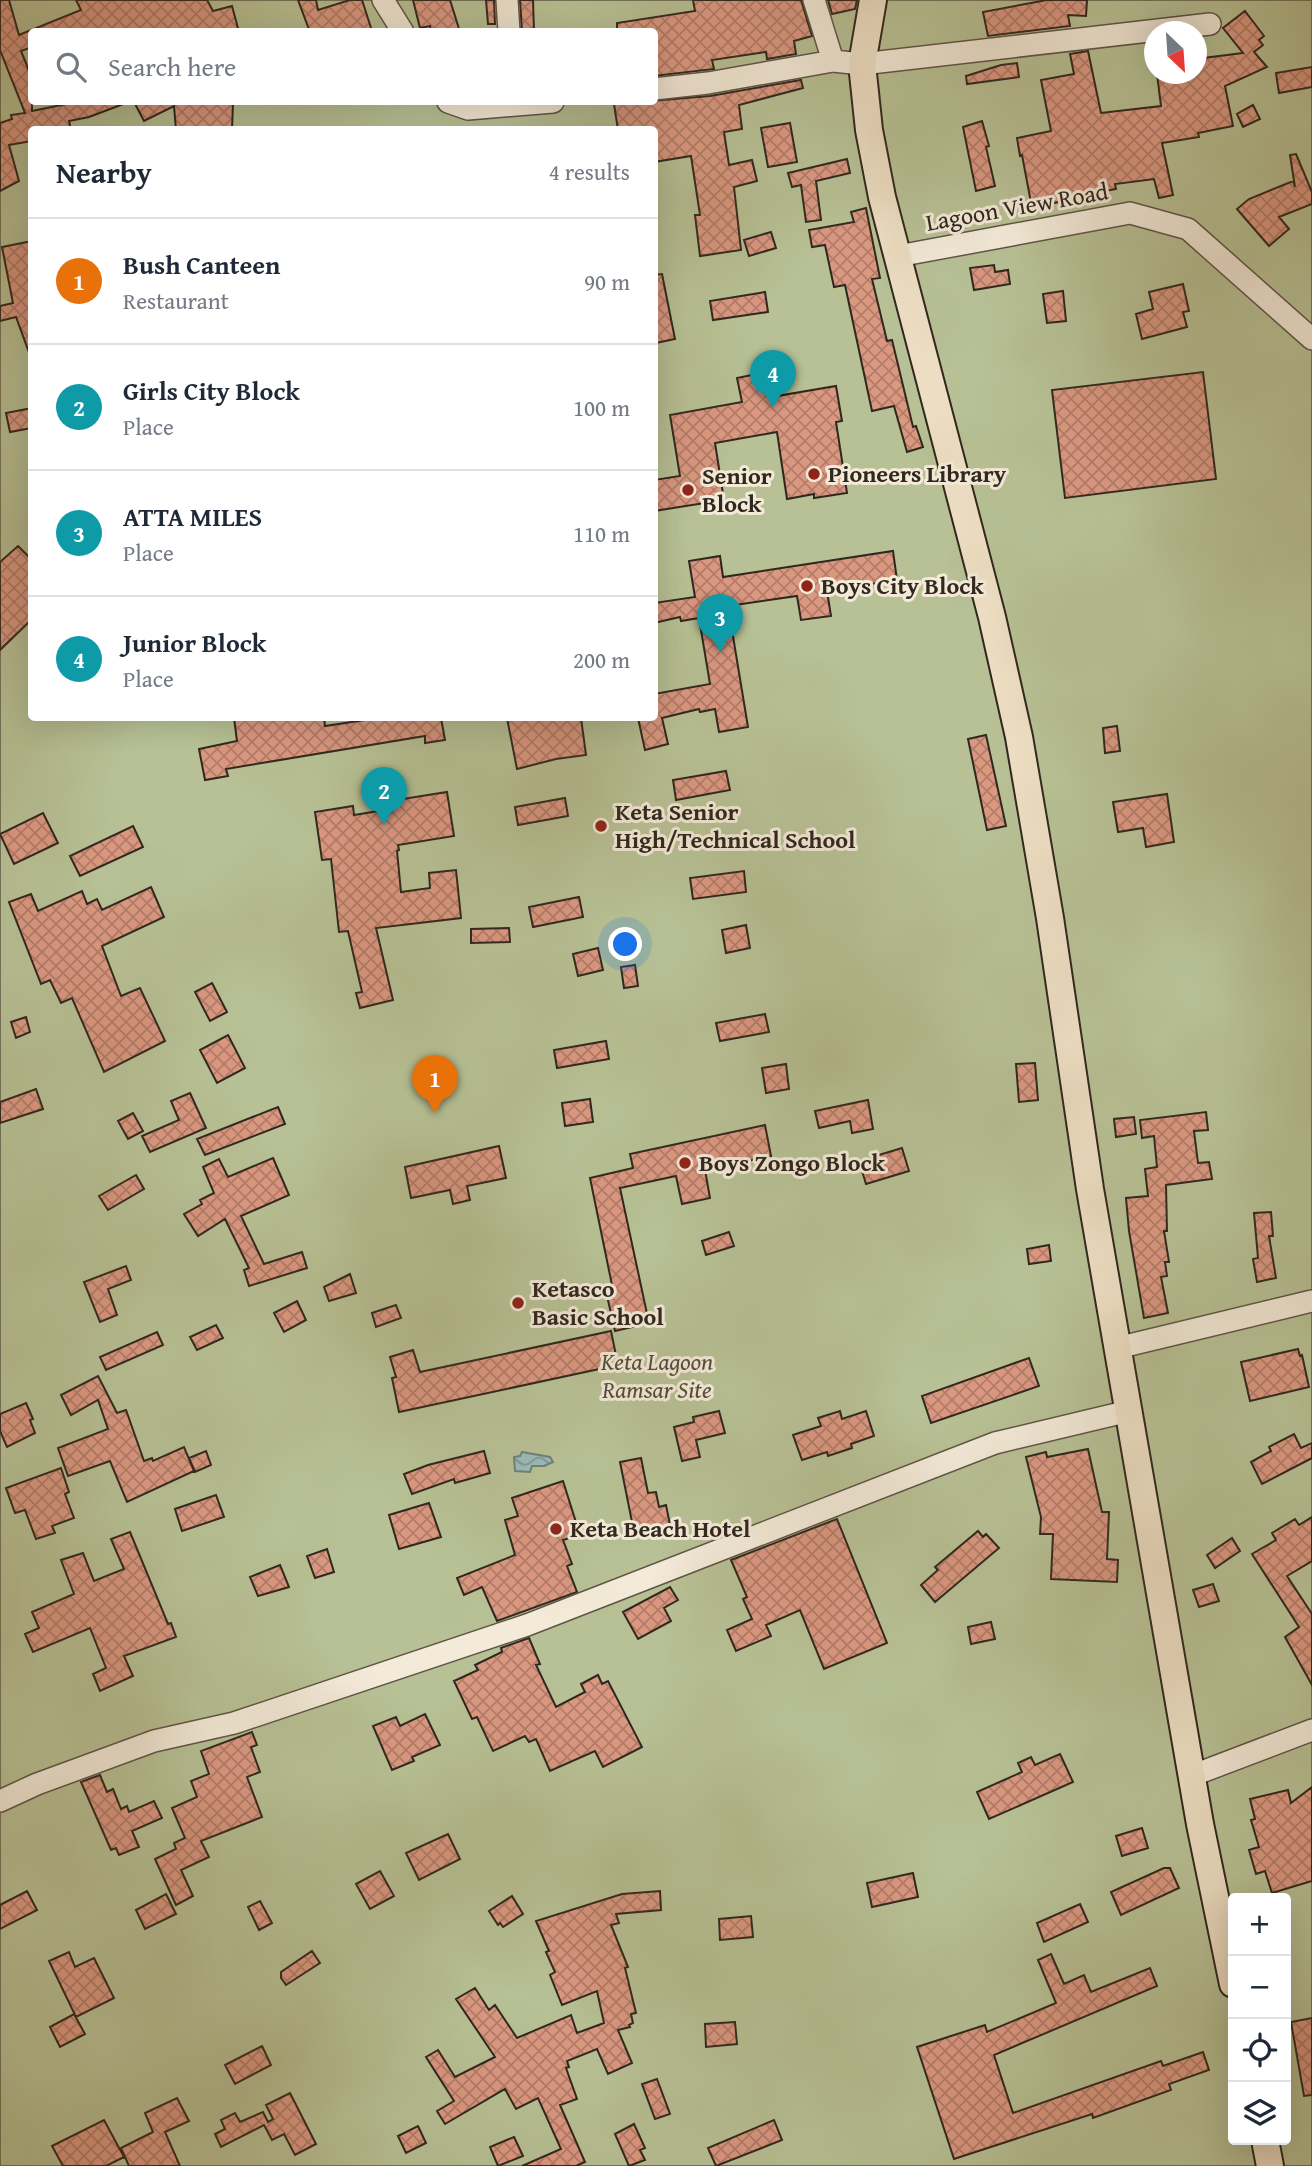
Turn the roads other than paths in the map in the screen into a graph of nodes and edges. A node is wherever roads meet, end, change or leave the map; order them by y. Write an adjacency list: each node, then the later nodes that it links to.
1 (383, 0): 6 (street)
2 (507, 0): 7 (street)
3 (814, 0): 8 (street)
4 (873, 0): 9 (main road)
5 (1210, 24): 9 (street)
6 (400, 28)
7 (509, 28)
8 (833, 61): 9 (street); 10 (street)
9 (862, 64): 13 (main road)
10 (658, 89)
11 (457, 105): 12 (street)
12 (506, 105)
13 (898, 256): 14 (street, Lagoon View Road); 16 (main road)
14 (1312, 339)
15 (1312, 1301): 16 (street)
16 (1117, 1348): 17 (main road)
17 (1129, 1411): 19 (main road); 20 (street)
18 (1312, 1730): 19 (street)
19 (1192, 1776): 21 (main road)
20 (0, 1801)
21 (1228, 1959)
22 (1266, 2145): 23 (main road)
23 (1270, 2166)

